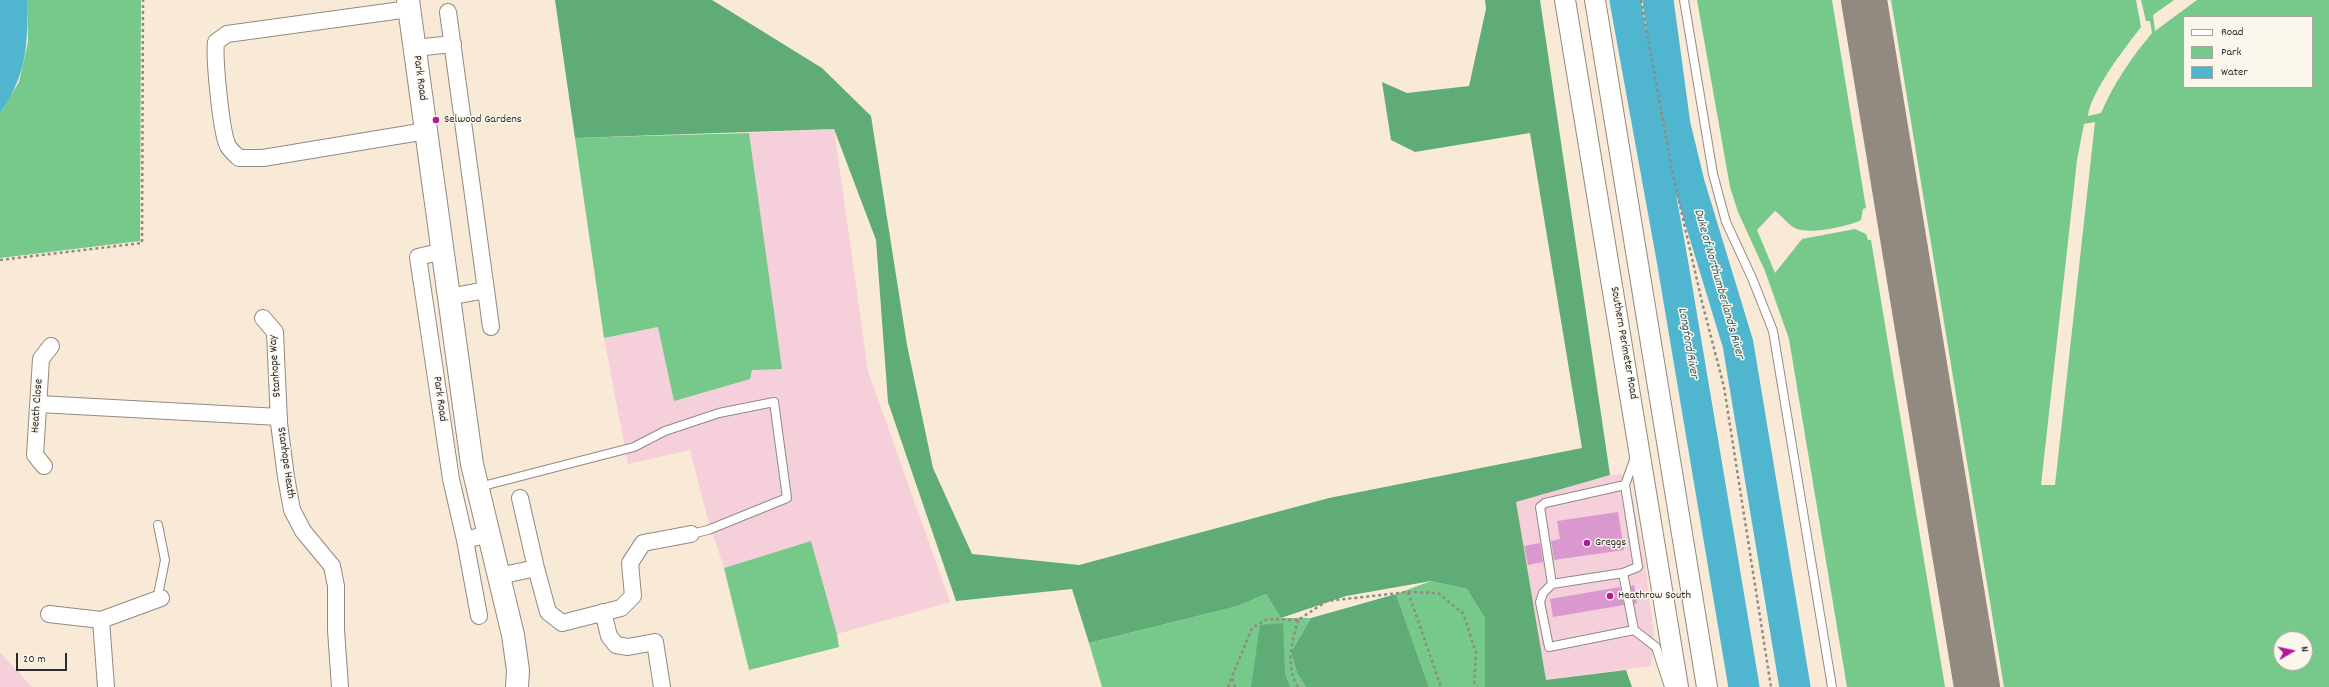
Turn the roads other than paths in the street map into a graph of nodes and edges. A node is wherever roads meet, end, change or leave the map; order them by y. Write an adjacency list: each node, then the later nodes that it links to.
1 (1565, 0): 18 (street, Southern Perimeter Road)
2 (1595, 0): 43 (street)
3 (1684, 0): 44 (lane)
4 (409, 5): 5 (street); 8 (main road, Park Road)
5 (381, 6): 9 (street)
6 (448, 12): 7 (street)
7 (453, 44): 8 (street, Park Road); 11 (street)
8 (414, 48): 9 (main road, Park Road)
9 (426, 131): 10 (main road, Park Road)
10 (443, 251): 12 (main road, Park Road); 26 (street, Park Road)
11 (486, 290): 12 (street); 14 (street)
12 (448, 297): 21 (main road, Park Road)
13 (263, 318): 17 (street, Stanhope Way)
14 (491, 327)
15 (51, 346): 16 (street, Heath Close)
16 (39, 404): 17 (street, Stanhope Heath); 19 (street, Heath Close)
17 (279, 417): 38 (street, Stanhope Heath)
18 (1638, 437): 20 (lane); 42 (street, Southern Perimeter Road)
19 (44, 466)
20 (1625, 485): 28 (lane); 30 (lane)
21 (478, 488): 24 (main road, Park Road); 25 (lane)
22 (520, 498): 27 (street)
23 (158, 524): 31 (lane)
24 (489, 534): 26 (street); 29 (main road, Park Road)
25 (690, 534): 32 (street)
26 (465, 540): 34 (street)
27 (536, 568): 29 (street); 32 (street)
28 (1623, 573): 30 (lane); 36 (lane)
29 (499, 576): 39 (main road, Park Road)
30 (1552, 584): 36 (lane)
31 (159, 599): 35 (street)
32 (603, 612): 40 (street)
33 (49, 614): 35 (street)
34 (479, 616)
35 (101, 620): 37 (street)
36 (1634, 630): 41 (lane)
37 (106, 687)
38 (340, 687)
39 (517, 687)
40 (662, 687)
41 (1669, 687)
42 (1678, 687)
43 (1707, 687)
44 (1832, 687)

